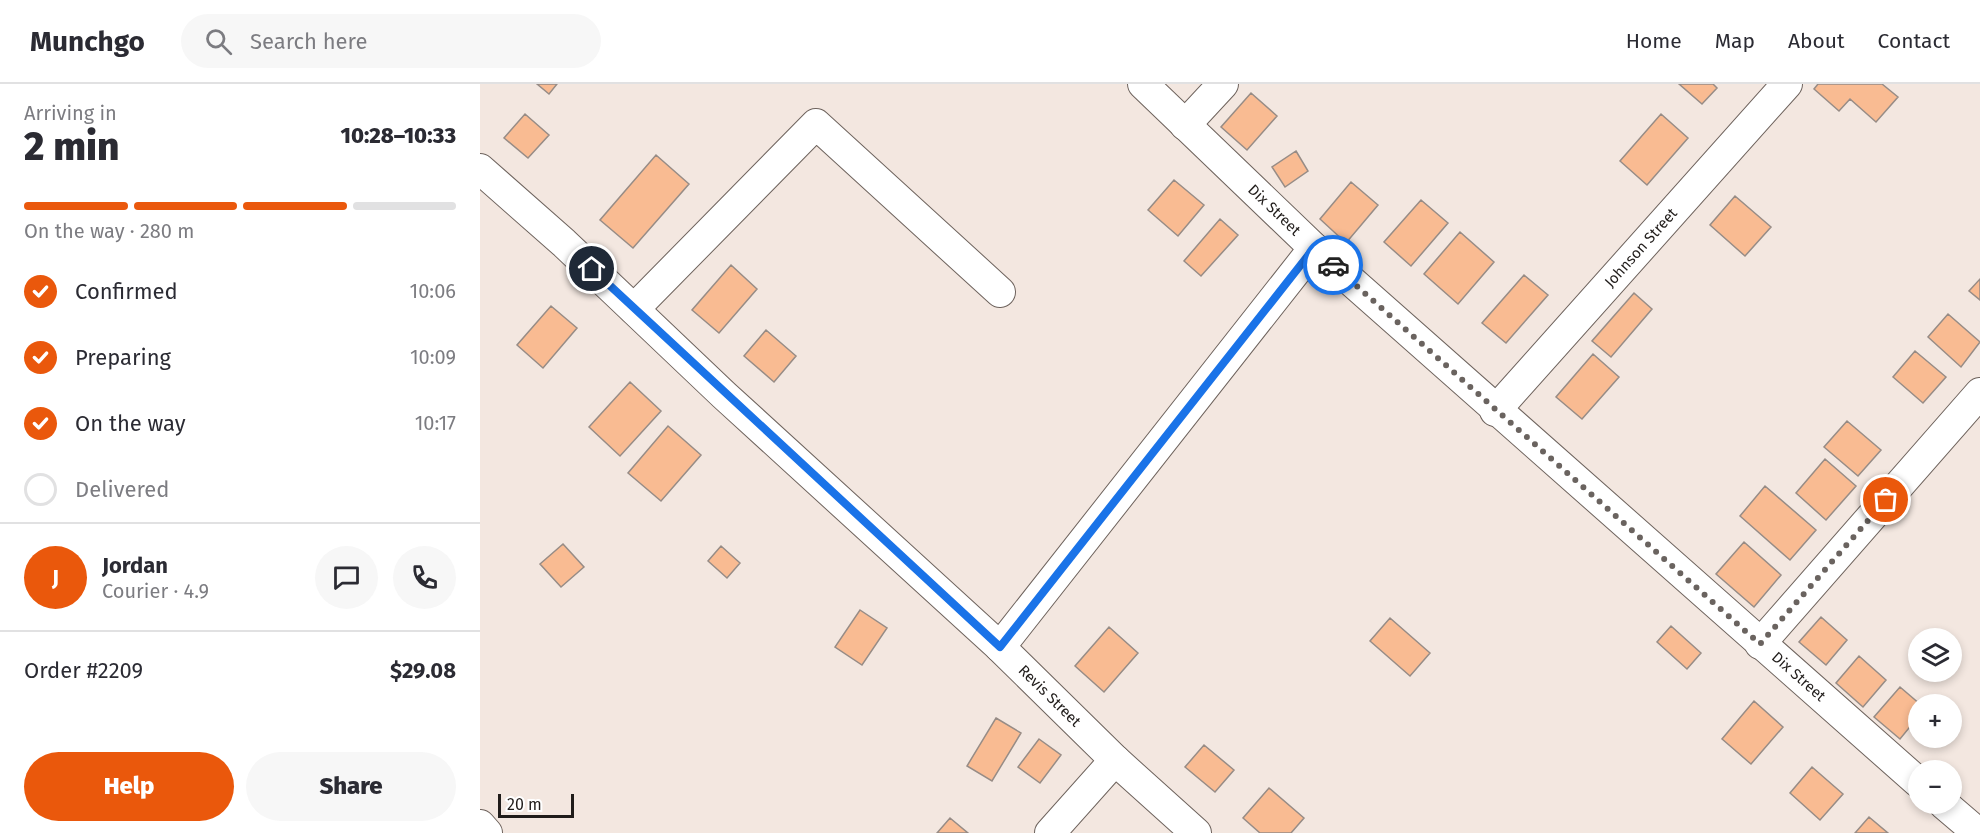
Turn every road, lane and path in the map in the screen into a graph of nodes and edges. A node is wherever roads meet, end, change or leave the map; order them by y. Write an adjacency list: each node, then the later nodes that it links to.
1 (1143, 84): 4 (street, Dix Street)
2 (1223, 84): 4 (street)
3 (1787, 84): 10 (street, Johnson Street)
4 (1185, 125): 6 (street, Dix Street)
5 (480, 169): 8 (street, Revis Street)
6 (1314, 248): 10 (street, Dix Street); 12 (street)
7 (1000, 292): 8 (street)
8 (634, 309): 12 (street, Revis Street)
9 (1980, 393): 11 (street)
10 (1495, 411): 11 (street, Dix Street)
11 (1760, 644): 14 (street, Dix Street)
12 (1000, 647): 13 (street, Revis Street)
13 (1115, 760): 18 (street); 19 (street, Revis Street)
14 (1908, 773)
15 (1955, 814): 20 (street)
16 (480, 825): 17 (street)
17 (487, 833)
18 (1050, 833)
19 (1196, 833)
20 (1977, 833)

